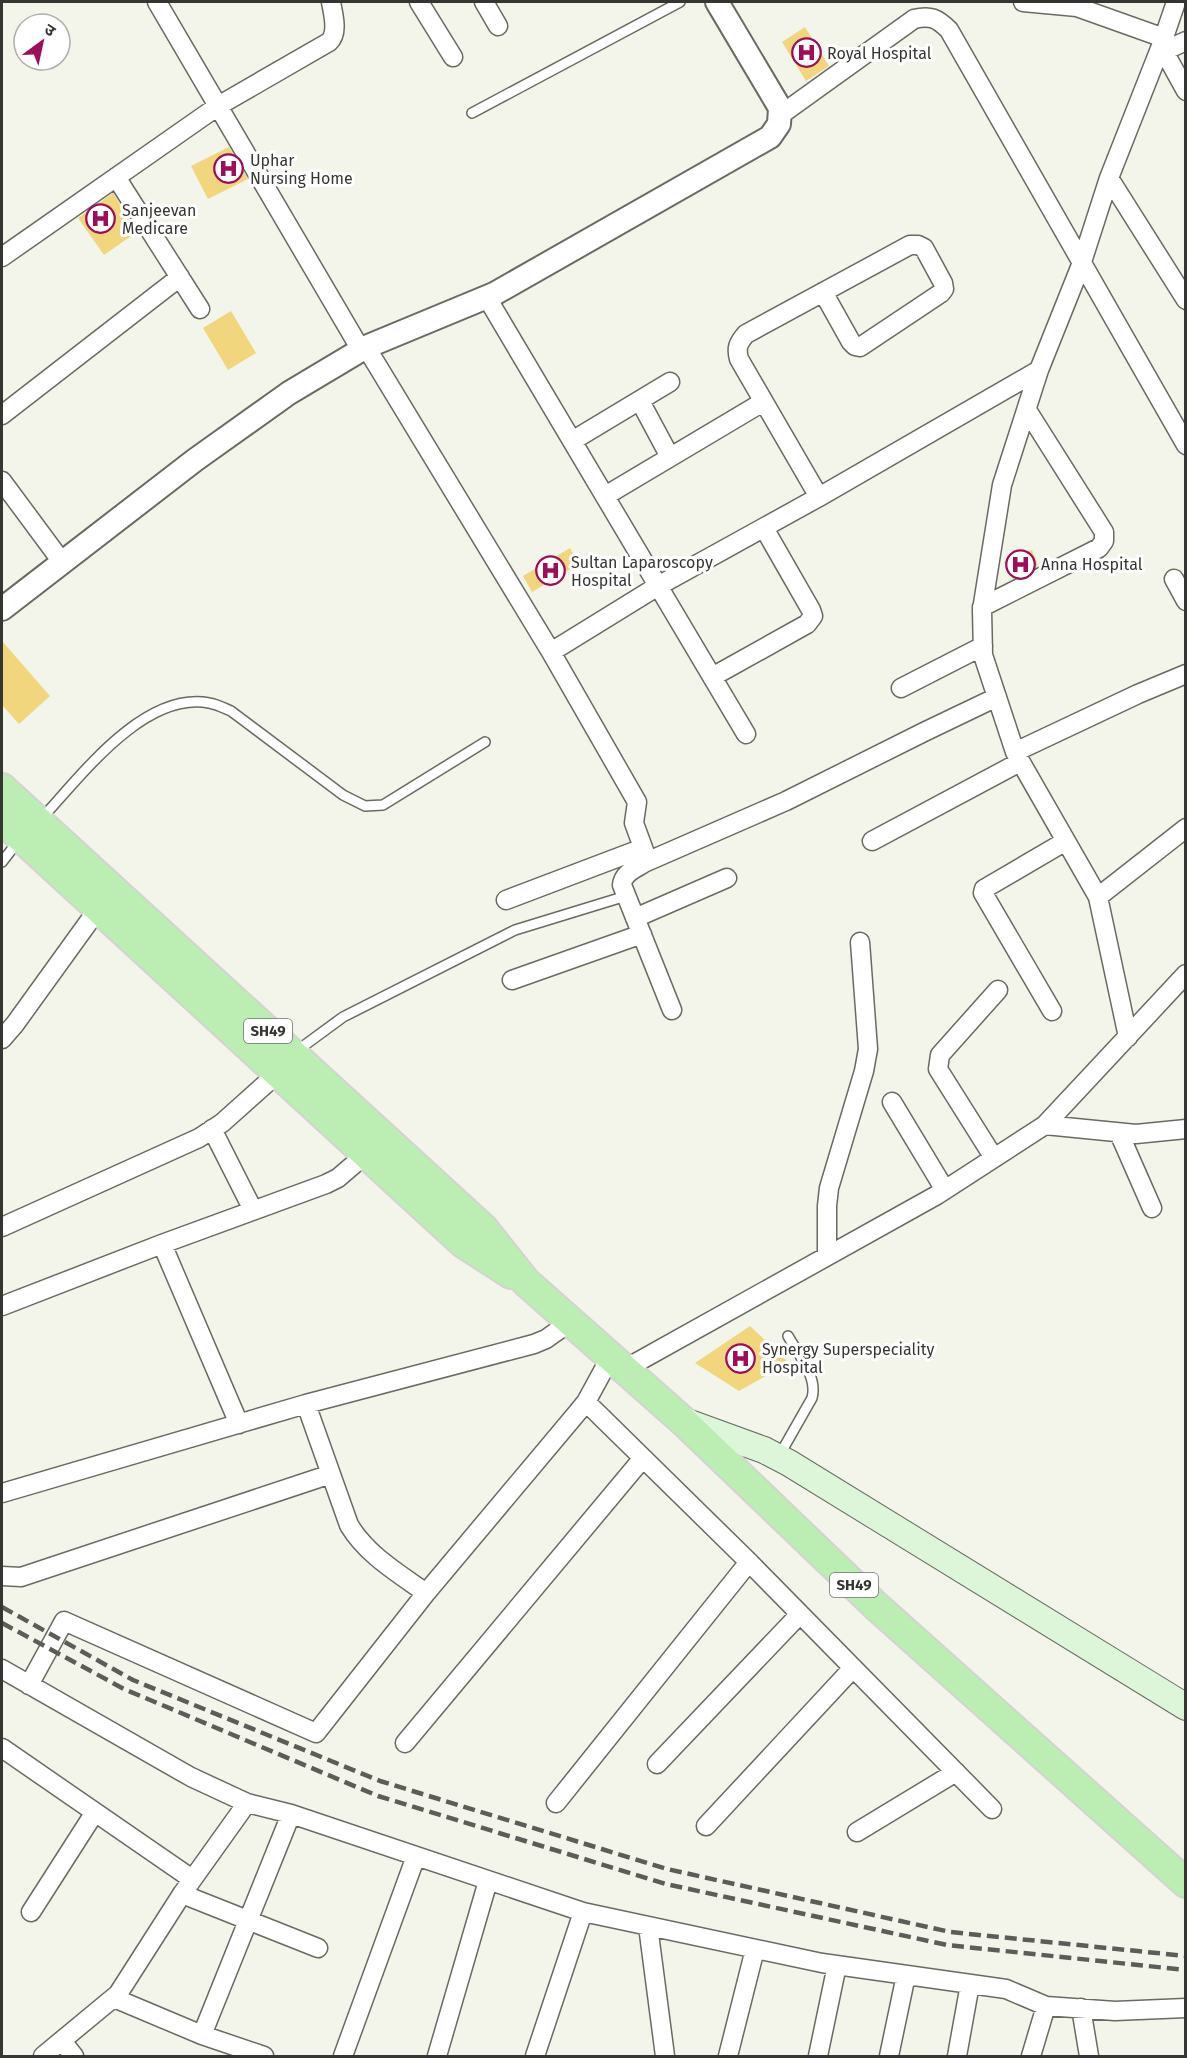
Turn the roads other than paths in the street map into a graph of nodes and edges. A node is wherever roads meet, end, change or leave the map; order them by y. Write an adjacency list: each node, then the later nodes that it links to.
1 (157, 2): 15 (street)
2 (331, 2): 15 (street)
3 (419, 2): 13 (street)
4 (484, 2): 10 (street)
5 (680, 2): 16 (lane)
6 (717, 2): 17 (street)
7 (1023, 2): 12 (street)
8 (1176, 2): 12 (street)
9 (928, 9): 17 (street); 21 (street)
10 (498, 26)
11 (1185, 41): 12 (street)
12 (1163, 45): 14 (street); 19 (street)
13 (453, 57)
14 (1185, 91)
15 (219, 106): 18 (street); 27 (street)
16 (472, 113)
17 (779, 116): 24 (street)
18 (116, 177): 20 (street); 22 (street)
19 (1110, 178): 21 (street); 25 (street)
20 (2, 257)
21 (1081, 265): 28 (street); 35 (street)
22 (180, 277): 26 (street); 33 (street)
23 (823, 292): 23 (street); 31 (street)
24 (486, 296): 27 (street); 34 (street)
25 (1185, 300)
26 (200, 309)
27 (364, 349): 41 (street); 48 (street)
28 (1039, 370): 32 (street); 39 (street)
29 (670, 382): 30 (street)
30 (640, 400): 34 (street); 36 (street)
31 (763, 402): 36 (street); 39 (street)
32 (1027, 410): 45 (street); 45 (street)
33 (2, 415)
34 (572, 441): 38 (street)
35 (1185, 445)
36 (670, 457): 38 (street)
37 (2, 481): 41 (street)
38 (604, 496): 43 (street)
39 (819, 497): 40 (street)
40 (764, 528): 43 (street); 50 (street)
41 (62, 562): 46 (street)
42 (1174, 579): 44 (street)
43 (658, 586): 48 (street); 50 (street)
44 (1185, 601)
45 (982, 607): 47 (street)
46 (2, 609)
47 (982, 646): 51 (street); 52 (street)
48 (551, 652): 61 (street)
49 (1185, 674): 55 (street)
50 (712, 677): 53 (street)
51 (902, 688)
52 (997, 697): 55 (street); 61 (street)
53 (746, 734)
54 (485, 742): 57 (lane)
55 (1018, 757): 59 (street); 60 (street)
56 (2, 788): 57 (main road, SH49)
57 (24, 828): 62 (lane); 67 (main road, SH49); 77 (main road, SH49)
58 (1185, 828): 65 (street)
59 (872, 841)
60 (1066, 841): 65 (street); 74 (street)
61 (644, 855): 64 (street); 66 (street)
62 (2, 862)
63 (727, 878): 68 (street)
64 (626, 896): 68 (street); 77 (lane)
65 (1098, 897): 75 (street)
66 (506, 900)
67 (98, 909): 76 (street); 77 (main road, SH49)
68 (638, 926): 71 (street); 73 (street)
69 (860, 942): 90 (street)
70 (1185, 974): 75 (street)
71 (512, 980)
72 (998, 990): 84 (street)
73 (672, 1010)
74 (1052, 1011)
75 (1128, 1037): 79 (street)
76 (2, 1039)
77 (285, 1064): 80 (street); 83 (main road, SH49); 91 (main road, SH49)
78 (892, 1102): 85 (street)
79 (1045, 1125): 82 (street); 84 (street)
80 (212, 1129): 87 (street); 88 (street)
81 (1185, 1129): 82 (street)
82 (1119, 1133): 86 (street)
83 (366, 1154): 87 (street); 91 (main road, SH49)
84 (994, 1158): 85 (street)
85 (945, 1190): 90 (street)
86 (1152, 1208)
87 (253, 1210): 89 (street)
88 (2, 1227)
89 (162, 1244): 92 (street); 99 (street)
90 (827, 1256): 95 (street)
91 (526, 1282): 93 (main road, SH49)
92 (2, 1306)
93 (570, 1322): 95 (main road, SH49); 97 (street)
94 (788, 1335): 100 (lane)
95 (617, 1364): 96 (street); 98 (main road, SH49)
96 (586, 1402): 101 (street); 106 (street)
97 (306, 1404): 99 (street); 102 (street)
98 (683, 1421): 100 (main road); 125 (main road, SH49)
99 (239, 1424): 103 (street)
100 (778, 1457): 111 (main road)
101 (643, 1458): 104 (street); 112 (street)
102 (331, 1474): 105 (street); 106 (street)
103 (2, 1493)
104 (749, 1562): 107 (street); 117 (street)
105 (2, 1576)
106 (426, 1593): 110 (street)
107 (800, 1614): 108 (street); 114 (street)
108 (854, 1668): 115 (street); 121 (street)
109 (2, 1669): 110 (street)
110 (29, 1685): 116 (street)
111 (1185, 1707)
112 (405, 1743)
113 (2, 1748): 119 (street)
114 (657, 1764)
115 (956, 1772): 118 (street); 122 (street)
116 (247, 1803): 120 (street); 126 (street)
117 (556, 1803)
118 (992, 1809)
119 (95, 1812): 126 (street); 127 (street)
120 (291, 1814): 123 (street); 129 (street)
121 (706, 1826)
122 (857, 1832)
123 (416, 1856): 124 (street); 145 (street)
124 (488, 1881): 128 (street); 146 (street)
125 (1185, 1883)
126 (187, 1887): 129 (street); 136 (street)
127 (32, 1912)
128 (583, 1912): 130 (street); 147 (street)
129 (249, 1921): 131 (street); 140 (street)
130 (648, 1926): 132 (street); 148 (street)
131 (318, 1948)
132 (755, 1949): 133 (street); 149 (street)
133 (837, 1965): 134 (street); 150 (street)
134 (906, 1975): 135 (street); 151 (street)
135 (970, 1984): 137 (street); 152 (street)
136 (114, 1998): 140 (street); 141 (street)
137 (1041, 2004): 138 (street); 153 (street)
138 (1081, 2008): 139 (street); 154 (street)
139 (1185, 2008)
140 (202, 2035): 144 (street)
141 (62, 2041): 142 (street); 143 (street)
142 (44, 2056)
143 (74, 2056)
144 (264, 2056)
145 (343, 2056)
146 (437, 2056)
147 (538, 2056)
148 (665, 2056)
149 (728, 2056)
150 (818, 2056)
151 (889, 2056)
152 (957, 2056)
153 (1031, 2056)
154 (1089, 2056)

